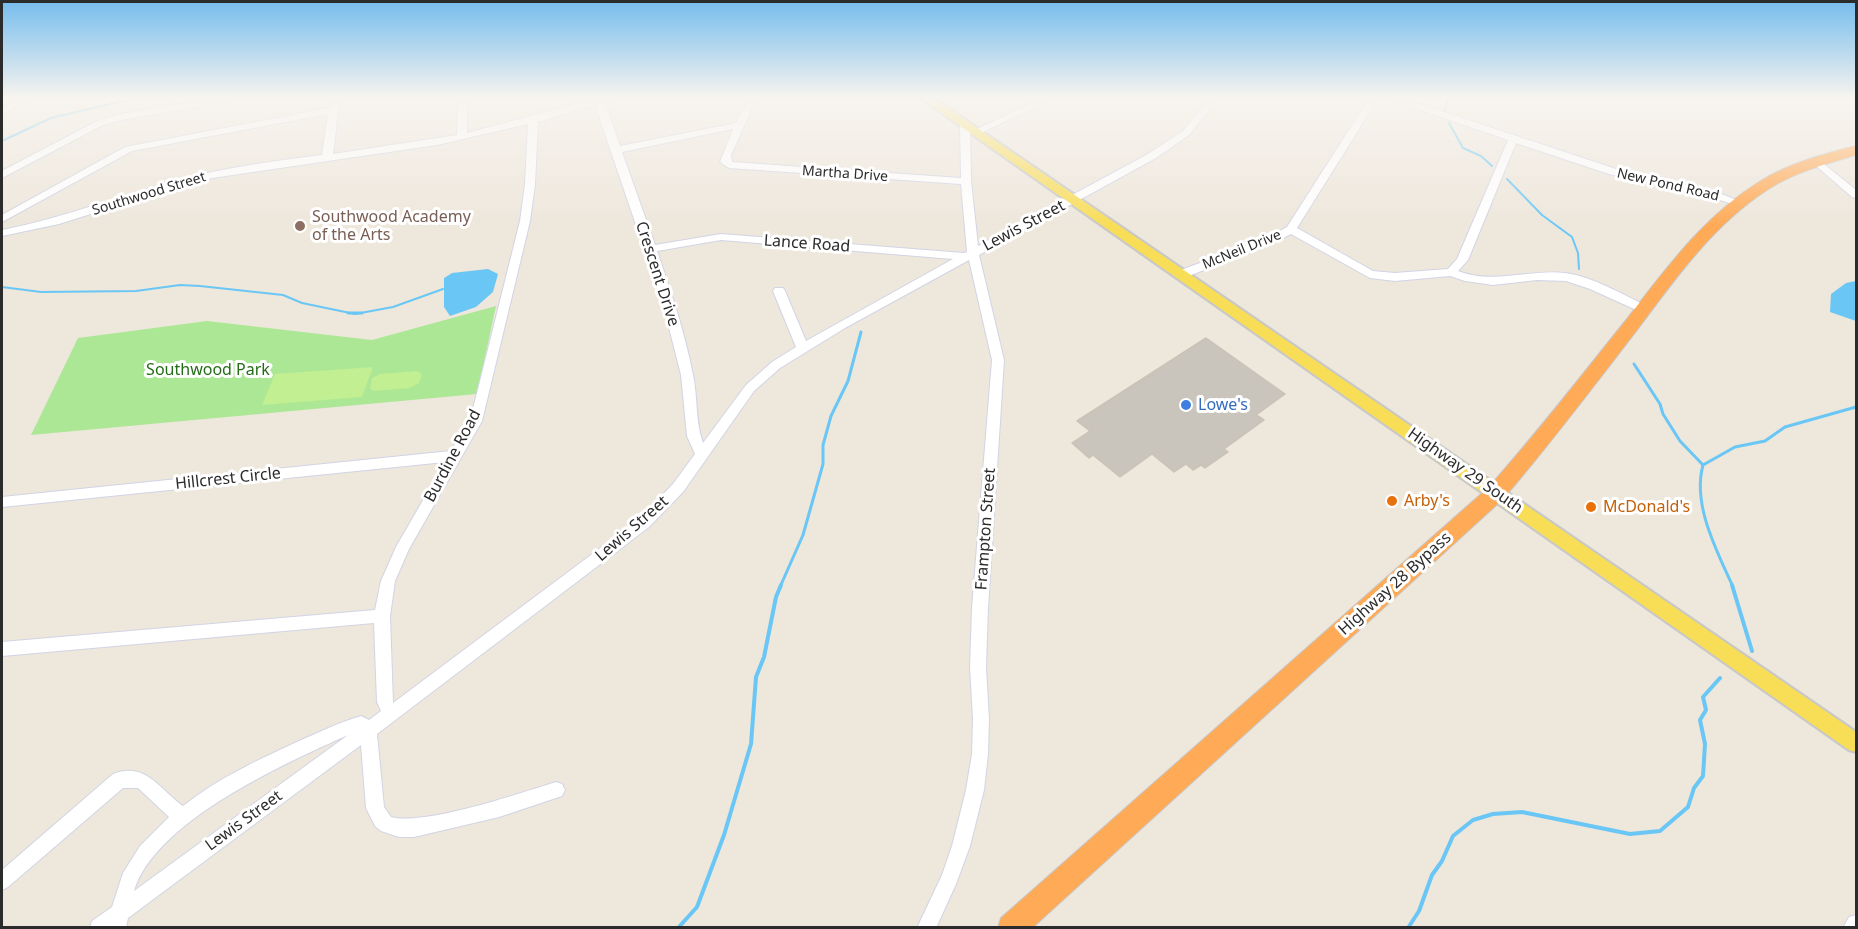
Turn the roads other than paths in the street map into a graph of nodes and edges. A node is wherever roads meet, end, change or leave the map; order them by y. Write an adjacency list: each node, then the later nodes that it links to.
1 (67, 140): 19 (street)
2 (174, 140): 24 (street)
3 (330, 140): 17 (street)
4 (440, 140): 17 (street, Southwood Street)
5 (532, 140): 35 (street, Burdine Road)
6 (613, 140): 15 (street, Crescent Drive)
7 (663, 140): 15 (street)
8 (732, 140): 20 (street, Martha Drive)
9 (969, 140): 20 (street, Frampton Street)
10 (988, 140): 22 (main road, Highway 29 South)
11 (1177, 140): 22 (street, Lewis Street)
12 (1347, 140): 25 (street, McNeil Drive)
13 (1512, 140): 29 (street)
14 (1517, 140): 23 (street, New Pond Road)
15 (616, 150): 27 (street, Crescent Drive)
16 (1857, 150): 18 (highway, Highway 28 Bypass)
17 (327, 158): 26 (street, Southwood Street)
18 (1819, 163): 21 (street); 23 (highway, Highway 28 Bypass)
19 (2, 175)
20 (966, 181): 28 (street, Frampton Street)
21 (1857, 195)
22 (1073, 200): 28 (street, Lewis Street); 30 (main road, Highway 29 South)
23 (1739, 203): 32 (highway, Highway 28 Bypass)
24 (2, 219)
25 (1291, 229): 29 (street); 30 (street, McNeil Drive)
26 (2, 233)
27 (649, 249): 28 (street, Lance Road); 34 (street, Crescent Drive)
28 (970, 255): 33 (street, Lewis Street); 49 (street, Frampton Street)
29 (1451, 272): 32 (street)
30 (1182, 274): 36 (main road, Highway 29 South)
31 (779, 291): 33 (street)
32 (1644, 309): 36 (highway, Highway 28 Bypass)
33 (802, 347): 34 (street, Lewis Street)
34 (702, 454): 40 (street, Lewis Street)
35 (455, 456): 37 (street, Hillcrest Circle); 38 (street, Burdine Road)
36 (1496, 494): 42 (main road, Highway 29 South); 50 (highway, Highway 28 Bypass)
37 (2, 502)
38 (382, 616): 39 (street); 40 (street, Burdine Road)
39 (2, 649)
40 (390, 713): 41 (street, Lewis Street)
41 (368, 730): 43 (street); 44 (street); 46 (street, Lewis Street)
42 (1857, 743)
43 (556, 789)
44 (184, 816): 45 (street); 46 (street)
45 (2, 881)
46 (119, 919): 48 (street, Lewis Street)
47 (1857, 924): 51 (street)
48 (99, 927)
49 (926, 927)
50 (1011, 927)
51 (1852, 927)

